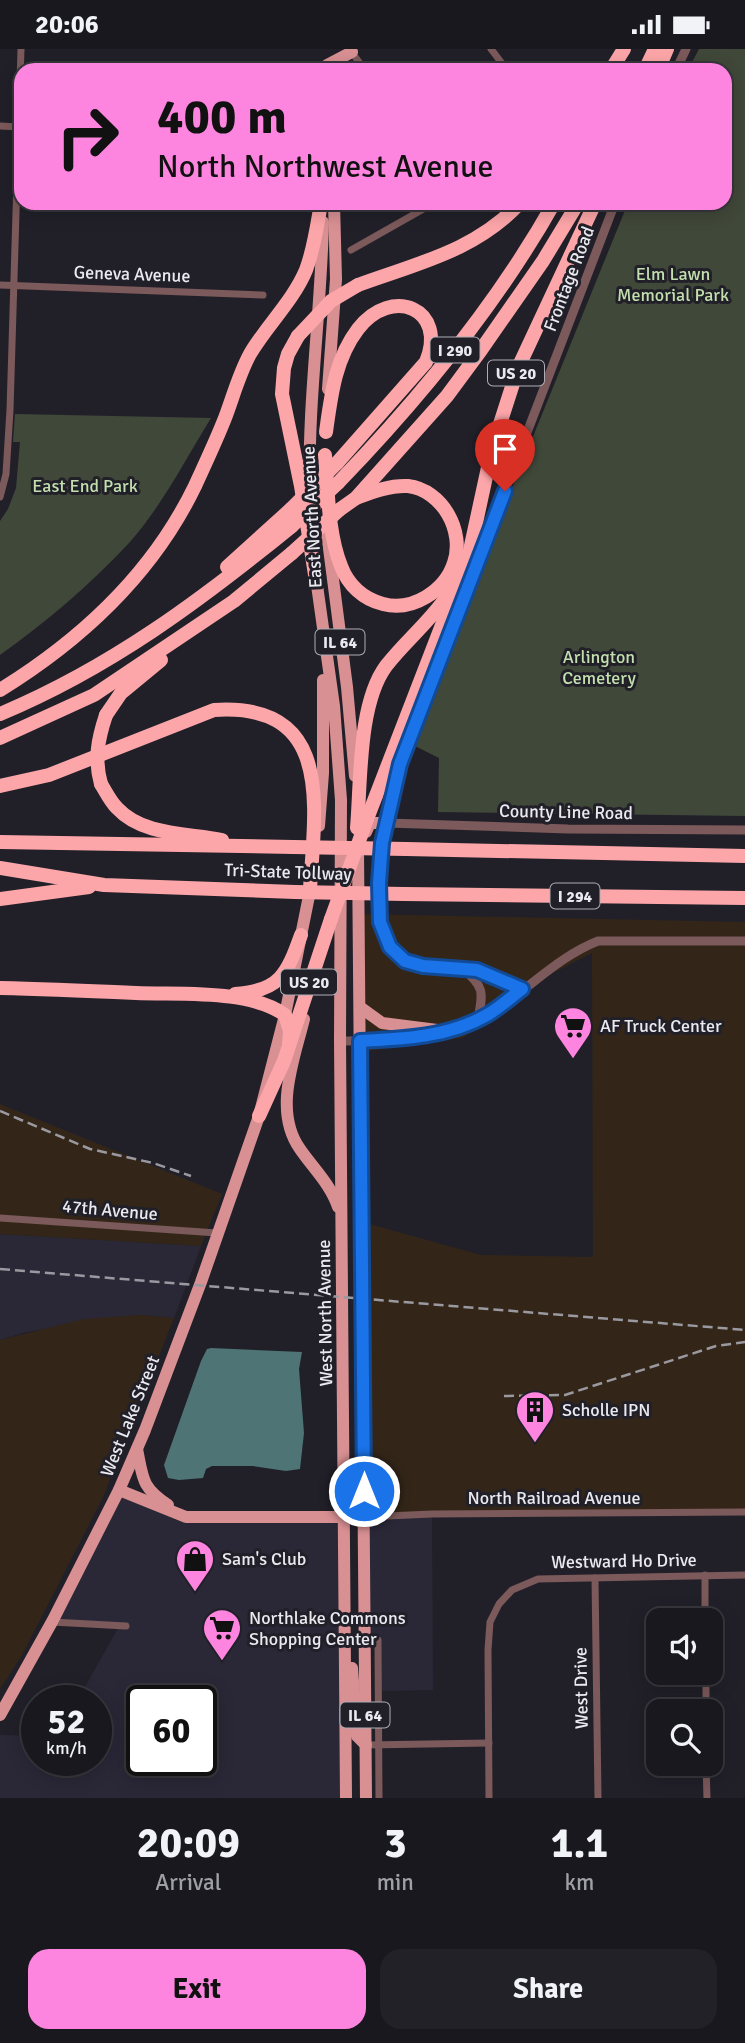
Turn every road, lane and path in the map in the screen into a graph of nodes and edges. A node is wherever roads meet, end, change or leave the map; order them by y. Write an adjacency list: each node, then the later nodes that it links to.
1 (491, 49): 4 (street)
2 (351, 50): 3 (main road)
3 (333, 63)
4 (502, 63)
5 (16, 210): 17 (street)
6 (320, 210): 30 (highway)
7 (322, 210): 26 (main road, East North Avenue)
8 (334, 210): 21 (main road, East North Avenue / IL 64)
9 (422, 210): 15 (street)
10 (513, 210): 26 (highway, US 20, bridge)
11 (550, 210): 29 (highway, I 290, bridge)
12 (574, 210): 24 (highway, I 290)
13 (593, 210): 25 (highway, US 20)
14 (612, 210): 34 (street, Frontage Road)
15 (351, 250)
16 (0, 285): 17 (street, Geneva Avenue)
17 (13, 285): 18 (street, Geneva Avenue); 19 (street)
18 (263, 295)
19 (10, 410): 20 (street); 23 (street)
20 (0, 412)
21 (326, 432): 22 (main road, East North Avenue / IL 64); 22 (highway)
22 (331, 459): 24 (highway); 29 (highway, bridge); 35 (main road, East North Avenue / IL 64)
23 (0, 497)
24 (356, 498): 27 (highway, I 290, bridge)
25 (469, 555): 35 (highway, US 20); 35 (highway)
26 (316, 581): 28 (main road, East North Avenue / US 20)
27 (234, 601): 32 (highway, I 290); 39 (highway, bridge)
28 (319, 606): 36 (main road, East North Avenue / IL 64); 43 (main road, US 20)
29 (114, 656): 31 (highway, I 290)
30 (0, 690)
31 (0, 714)
32 (0, 738)
33 (0, 786): 43 (highway)
34 (387, 823): 35 (main road); 37 (street, County Line Road); 49 (street, Frontage Road)
35 (363, 826): 46 (highway, US 20, bridge); 53 (main road, West North Avenue / IL 64)
36 (341, 827): 57 (main road, West North Avenue / IL 64)
37 (745, 830)
38 (0, 842): 39 (highway, Tri-State Tollway)
39 (262, 847): 40 (highway, Tri-State Tollway, bridge)
40 (745, 856)
41 (0, 868): 42 (highway, Tri-State Tollway / I 294)
42 (104, 885): 44 (highway, Tri-State Tollway / I 294, bridge); 45 (highway)
43 (310, 888): 47 (main road, US 20)
44 (745, 898)
45 (0, 899)
46 (333, 918): 59 (highway, US 20); 61 (main road)
47 (301, 935): 52 (highway); 54 (main road, US 20)
48 (745, 941): 51 (street)
49 (463, 969): 51 (street, Frontage Road); 55 (street)
50 (0, 988): 52 (highway)
51 (522, 989): 55 (street)
52 (213, 996): 54 (highway)
53 (360, 1007): 56 (main road); 58 (main road, West North Avenue / IL 64)
54 (285, 1015): 59 (highway); 60 (main road, US 20)
55 (478, 1019): 56 (street)
56 (445, 1031): 58 (street)
57 (340, 1041): 58 (street); 61 (main road, West North Avenue / IL 64)
58 (360, 1041): 69 (main road, West North Avenue / IL 64)
59 (289, 1045): 60 (highway, US 20)
60 (259, 1116): 63 (main road, West Lake Street / US 20)
61 (341, 1216): 68 (main road, West North Avenue / IL 64)
62 (0, 1218): 63 (street, 47th Avenue)
63 (217, 1233): 64 (main road, West Lake Street / US 20)
64 (137, 1448): 65 (main road, West Lake Street / US 20); 67 (main road)
65 (119, 1490): 67 (main road); 75 (main road, West Lake Street / US 20)
66 (745, 1512): 69 (street, North Railroad Avenue)
67 (186, 1517): 68 (main road)
68 (344, 1517): 69 (main road); 74 (main road, West North Avenue / IL 64)
69 (364, 1517): 79 (main road, West North Avenue / IL 64)
70 (705, 1575): 71 (street, Westward Ho Drive); 72 (street, Westward Ho Drive); 73 (street)
71 (745, 1575)
72 (595, 1578): 78 (street, Westward Ho Drive); 85 (street, West Drive)
73 (705, 1608)
74 (345, 1615): 79 (main road); 81 (main road, West North Avenue / IL 64)
75 (52, 1622): 76 (street); 77 (main road, West Lake Street / US 20)
76 (125, 1626)
77 (0, 1715)
78 (489, 1743): 79 (street); 84 (street, Westward Ho Drive)
79 (372, 1745): 82 (main road, West North Avenue / IL 64); 83 (street, West North Avenue)
80 (706, 1776): 86 (street)
81 (346, 1798)
82 (366, 1798)
83 (379, 1798)
84 (489, 1798)
85 (598, 1798)
86 (707, 1798)

